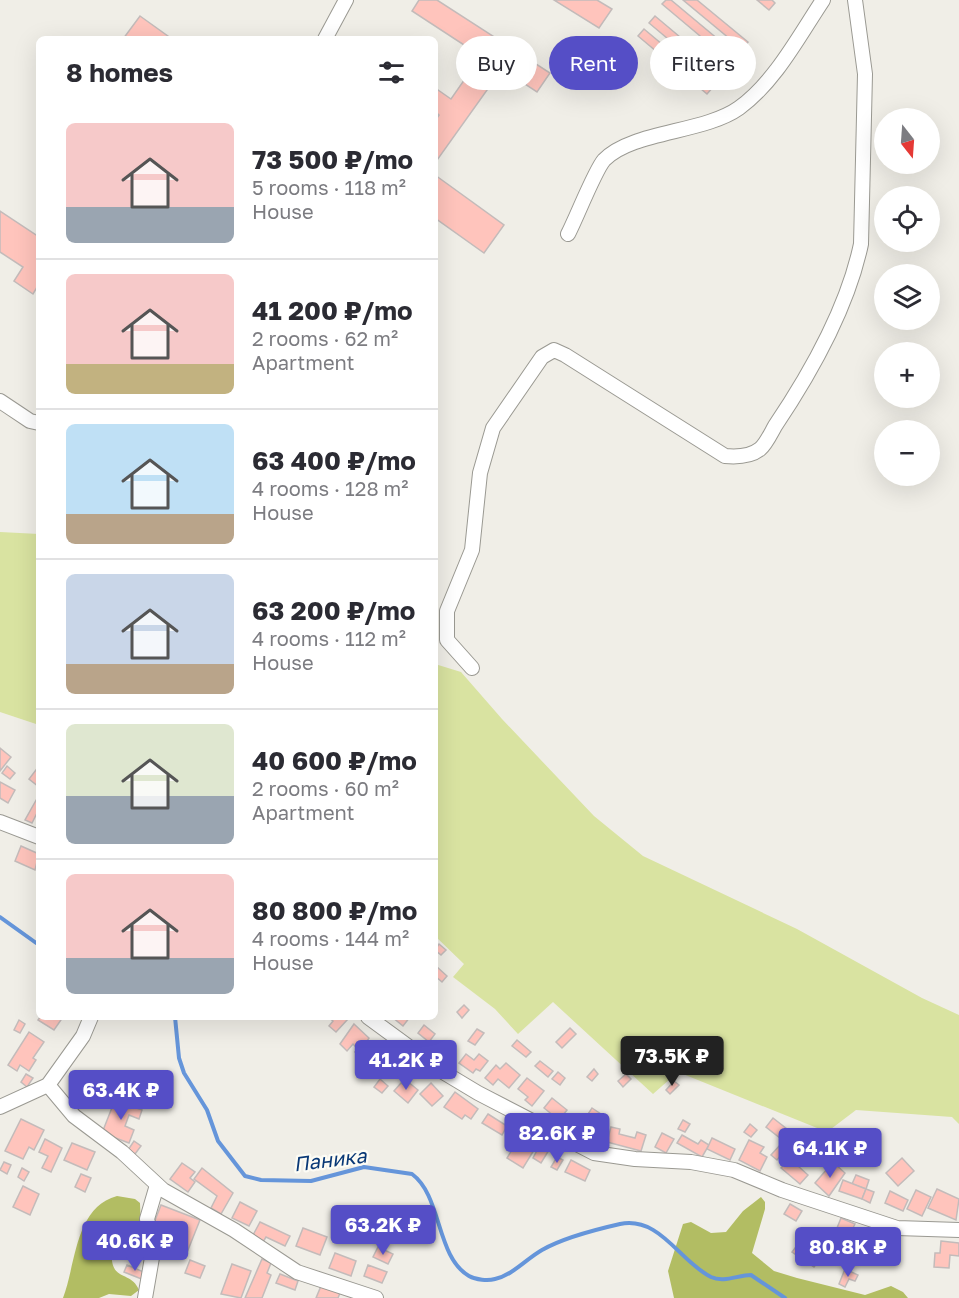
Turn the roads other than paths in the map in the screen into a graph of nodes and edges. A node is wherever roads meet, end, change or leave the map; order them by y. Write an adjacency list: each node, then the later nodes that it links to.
1 (346, 0): 4 (street)
2 (823, 0): 5 (street)
3 (855, 0): 8 (street)
4 (328, 36)
5 (568, 234)
6 (0, 401): 7 (street)
7 (36, 422)
8 (472, 668)
9 (0, 822): 10 (street)
10 (36, 836)
11 (90, 1020): 13 (street)
12 (372, 1020): 16 (street)
13 (48, 1085): 14 (street); 15 (street)
14 (1, 1104)
15 (158, 1185): 17 (street); 18 (street)
16 (959, 1230)
17 (145, 1298)
18 (376, 1298)

